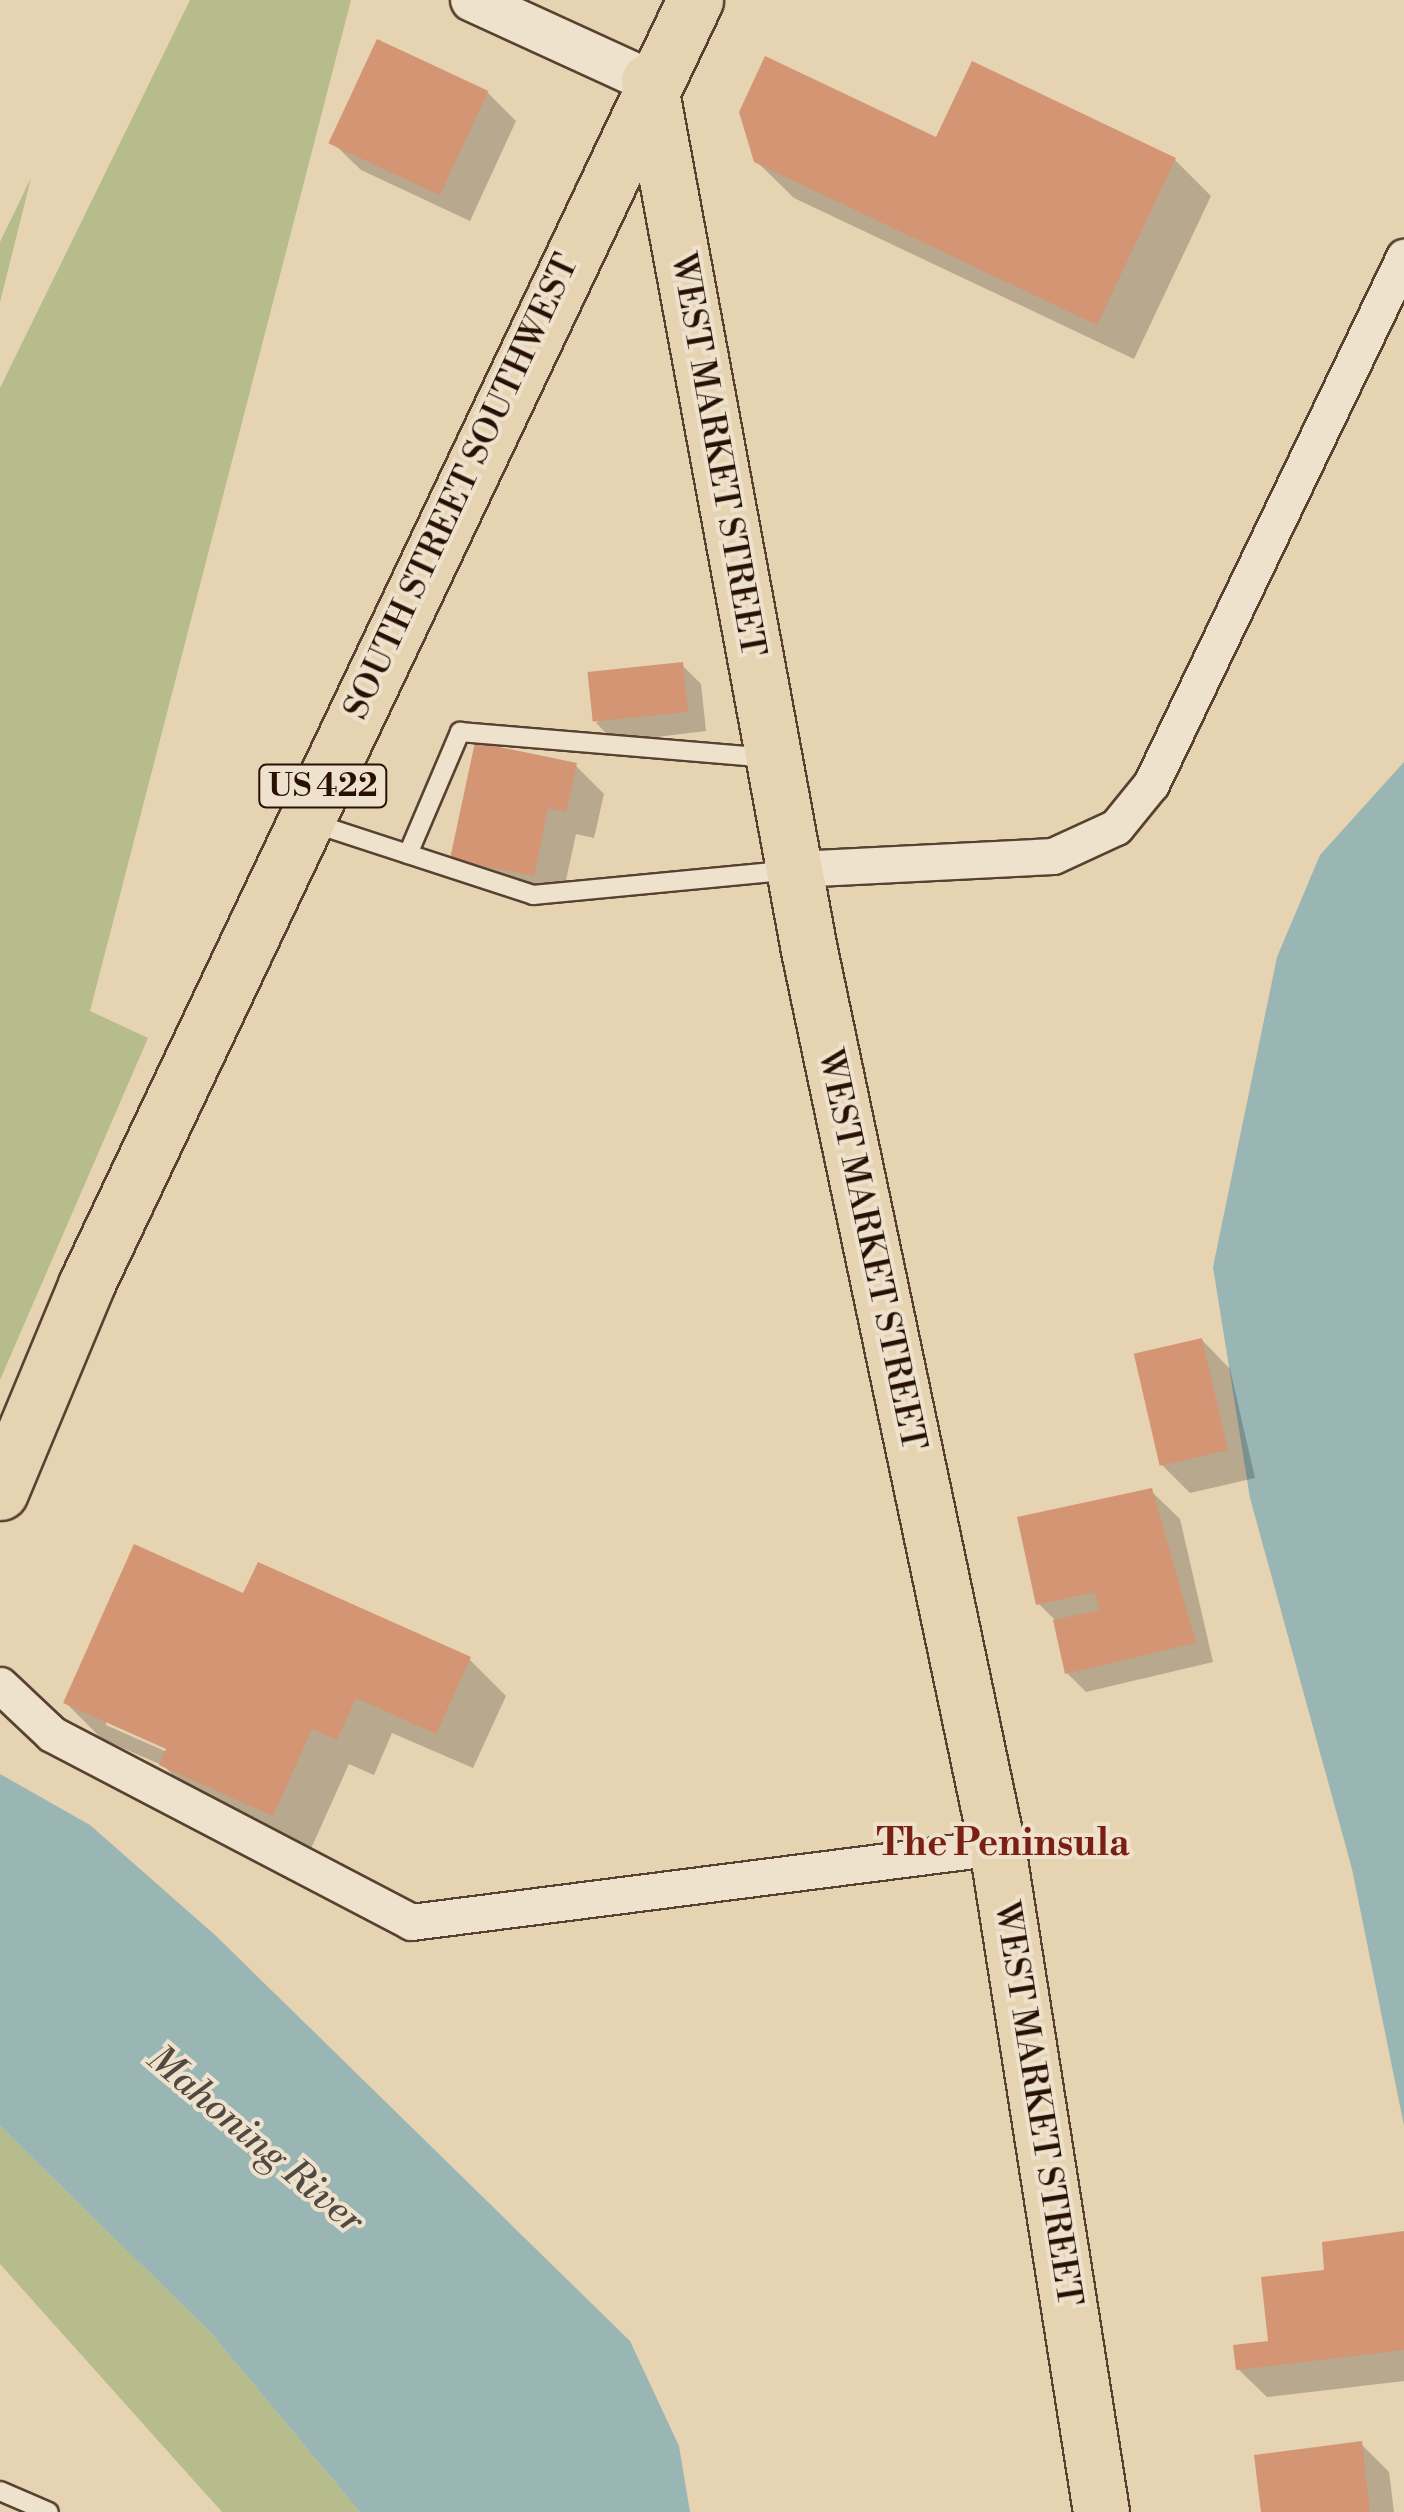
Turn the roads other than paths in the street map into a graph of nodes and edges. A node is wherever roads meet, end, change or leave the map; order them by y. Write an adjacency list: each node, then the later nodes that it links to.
1 (694, 0): 3 (main road, US 422)
2 (499, 6): 3 (street)
3 (649, 81): 5 (main road, WEST MARKET STREET); 6 (main road, SOUTH STREET SOUTHWEST / US 422)
4 (1404, 257): 8 (street)
5 (772, 759): 7 (lane); 8 (main road, WEST MARKET STREET)
6 (306, 821): 7 (lane); 9 (main road, SOUTH STREET SOUTHWEST / US 422)
7 (408, 854): 8 (lane)
8 (796, 870): 11 (main road, WEST MARKET STREET)
9 (0, 1492)
10 (0, 1685): 11 (street)
11 (997, 1847): 14 (main road, WEST MARKET STREET)
12 (0, 2492): 13 (lane)
13 (49, 2512)
14 (1101, 2512)

